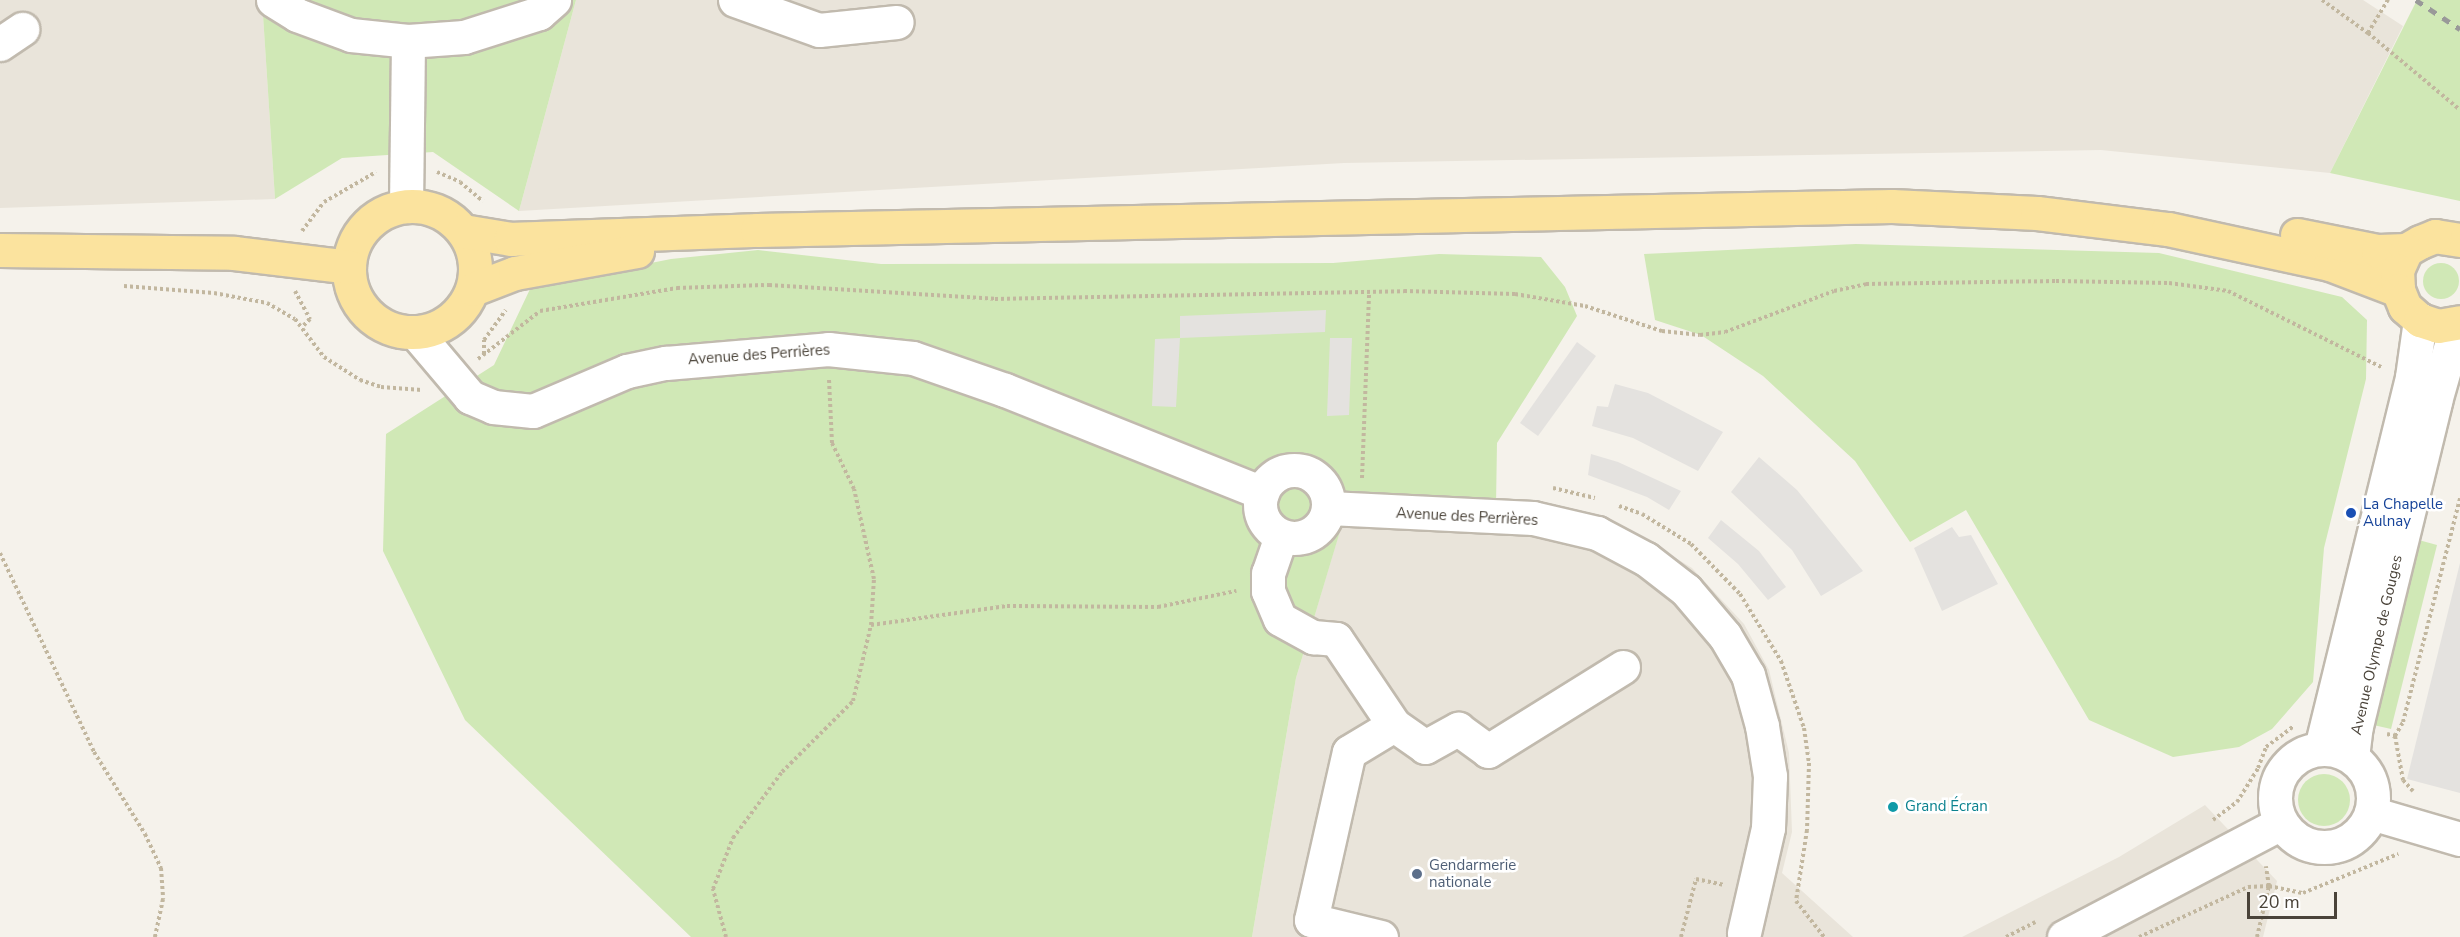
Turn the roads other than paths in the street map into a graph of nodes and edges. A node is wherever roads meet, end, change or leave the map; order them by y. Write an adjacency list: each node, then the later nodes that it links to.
1 (273, 0): 5 (street)
2 (554, 0): 5 (street)
3 (735, 0): 4 (street)
4 (897, 22)
5 (408, 41): 6 (street)
6 (406, 206): 9 (main road); 13 (main road)
7 (1892, 206): 8 (main road); 12 (main road); 15 (main road)
8 (757, 230): 9 (main road); 14 (main road)
9 (463, 231): 14 (main road)
10 (2458, 236): 12 (main road)
11 (0, 250): 13 (main road)
12 (2406, 250): 15 (main road)
13 (349, 267): 18 (main road)
14 (473, 289): 18 (main road)
15 (2398, 290): 16 (main road)
16 (2420, 320): 17 (main road); 24 (street, Avenue Olympe de Gouges)
17 (2459, 323): 25 (street, Avenue Olympe de Gouges)
18 (416, 333): 19 (street, Avenue des Perrières)
19 (1262, 493): 20 (street); 21 (street)
20 (1329, 508): 21 (street); 29 (street, Avenue des Perrières)
21 (1281, 536): 23 (street)
22 (1623, 667): 23 (street)
23 (1394, 725): 30 (street)
24 (2321, 748): 25 (street); 27 (street)
25 (2352, 757): 26 (street)
26 (2372, 813): 27 (street); 28 (street)
27 (2281, 823): 31 (street)
28 (2460, 839)
29 (1748, 936)
30 (1381, 937)
31 (2064, 937)

